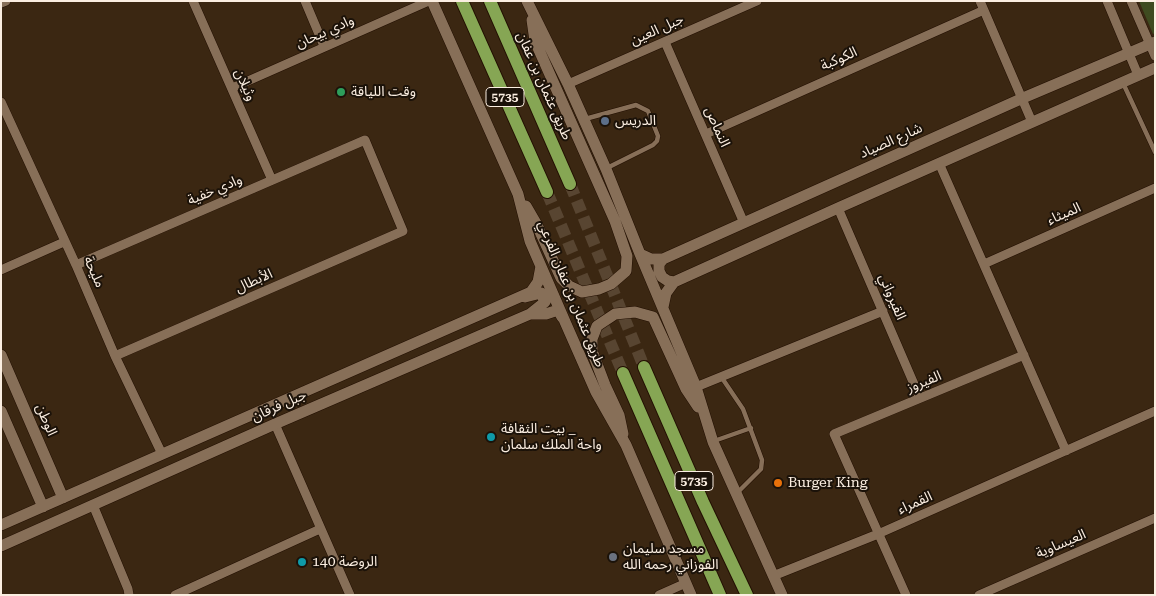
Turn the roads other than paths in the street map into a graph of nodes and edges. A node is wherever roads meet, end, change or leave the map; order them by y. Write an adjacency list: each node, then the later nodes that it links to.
1 (6, 1): 10 (street)
2 (193, 1): 22 (street, وثيلان)
3 (305, 1): 15 (street)
4 (430, 1): 15 (street, وادي بيحان); 35 (street, طريق عثمان بن عفان الفرعي)
5 (462, 1): 34 (main road, 5735)
6 (490, 1): 32 (main road, طريق عثمان بن عفان / 5735)
7 (757, 1): 13 (street, جبل العين)
8 (1107, 1): 16 (street)
9 (1131, 1): 14 (street)
10 (1, 4)
11 (529, 4): 21 (street); 35 (street)
12 (982, 6): 23 (street); 27 (street, الكوكبة)
13 (665, 42): 21 (street, جبل العين); 27 (street, النماص)
14 (1153, 42): 16 (street, شارع الصياد); 17 (street)
15 (324, 46): 22 (street, وادي بيحان)
16 (1128, 52): 19 (street); 23 (street, شارع الصياد)
17 (1155, 56)
18 (1155, 68): 19 (street)
19 (1138, 75): 20 (street)
20 (1123, 82): 26 (street); 28 (lane)
21 (568, 84): 25 (street)
22 (232, 88): 31 (street, وثيلان)
23 (1023, 98): 26 (street); 37 (street, شارع الصياد)
24 (1, 102): 39 (street, مليحة)
25 (582, 120): 30 (street); 30 (lane)
26 (1032, 122): 29 (street)
27 (706, 134): 37 (street, النماص)
28 (1155, 152)
29 (939, 163): 36 (street); 43 (street)
30 (606, 169): 40 (street)
31 (272, 180): 38 (street, وادي خفية); 42 (street, وادي خفية)
32 (570, 184)
33 (1155, 188): 43 (street, الميثاء)
34 (547, 192)
35 (518, 194): 44 (street, طريق عثمان بن عفان الفرعي)
36 (838, 208): 46 (street); 49 (street, القيرواني)
37 (744, 223): 41 (street, شارع الصياد)
38 (403, 231): 54 (street, الأبطال)
39 (64, 242): 42 (street, مليحة); 45 (street)
40 (640, 254): 41 (street); 48 (street)
41 (663, 259): 46 (street)
42 (76, 264): 54 (street, مليحة)
43 (984, 264): 53 (street)
44 (541, 266): 47 (street, جبل فرقان); 51 (street, طريق عثمان بن عفان الفرعي)
45 (1, 270)
46 (674, 282): 48 (street)
47 (517, 298): 50 (street); 68 (street, جبل فرقان)
48 (663, 307): 58 (street)
49 (883, 311): 57 (street); 59 (street, القيرواني)
50 (530, 314): 51 (street, جبل فرقان); 63 (street, جبل فرقان)
51 (566, 324): 66 (street, طريق عثمان بن عفان الفرعي)
52 (1, 355): 70 (street, الوطن)
53 (1024, 355): 59 (street, الفيروز); 67 (street)
54 (115, 356): 68 (street, مليحة)
55 (644, 367): 86 (main road, 5735)
56 (623, 373): 85 (main road, 5735)
57 (722, 378): 58 (street); 64 (lane)
58 (696, 387): 62 (street)
59 (920, 398): 76 (street, الفيروز)
60 (1, 411): 72 (street)
61 (1155, 411): 67 (street, القمراء)
62 (706, 419): 65 (street); 66 (street)
63 (275, 424): 71 (street, جبل فرقان); 75 (street)
64 (750, 428): 65 (lane); 69 (lane)
65 (713, 442): 69 (street)
66 (626, 444): 79 (street, طريق عثمان بن عفان الفرعي)
67 (1066, 450): 76 (street, القمراء)
68 (162, 454): 70 (street, جبل فرقان)
69 (737, 493): 78 (street)
70 (63, 498): 72 (street, جبل فرقان)
71 (93, 505): 77 (street, جبل فرقان); 80 (street)
72 (43, 507): 74 (street, جبل فرقان)
73 (1155, 518): 89 (street, العيساوية)
74 (1, 525)
75 (320, 529): 81 (street); 82 (street)
76 (878, 534): 78 (street, القمراء); 88 (street)
77 (1, 546)
78 (774, 576): 87 (street)
79 (686, 583): 83 (street); 84 (street, طريق عثمان بن عفان الفرعي)
80 (128, 595)
81 (175, 595)
82 (350, 595)
83 (659, 595)
84 (691, 595)
85 (720, 595)
86 (747, 595)
87 (782, 595)
88 (906, 595)
89 (978, 595)

